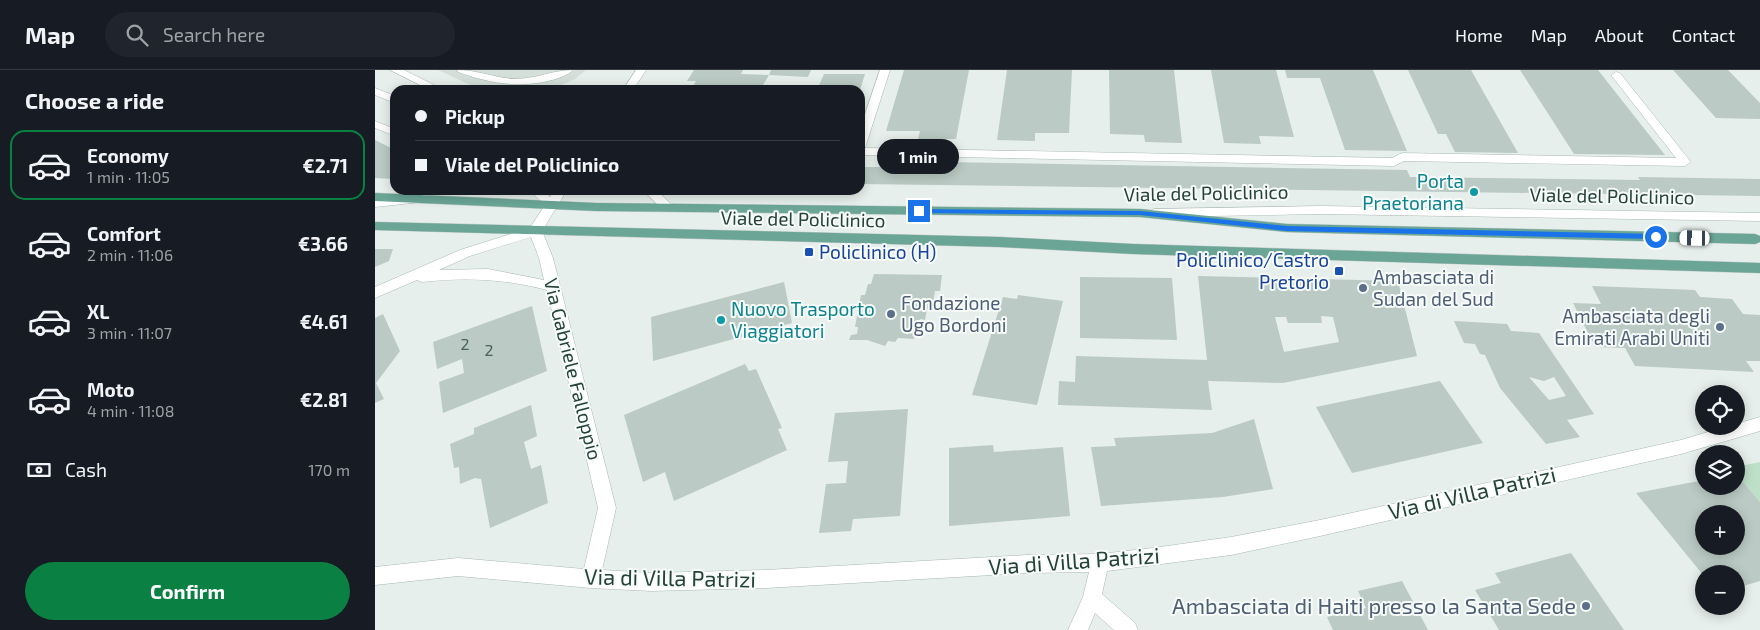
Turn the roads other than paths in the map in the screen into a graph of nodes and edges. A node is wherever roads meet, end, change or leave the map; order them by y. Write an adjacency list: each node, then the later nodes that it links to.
1 (395, 70): 7 (street)
2 (462, 70): 3 (street)
3 (568, 70)
4 (641, 70): 8 (street)
5 (885, 70): 13 (street)
6 (1617, 75): 14 (street)
7 (428, 85)
8 (631, 85)
9 (375, 91): 10 (street)
10 (390, 98)
11 (375, 124): 12 (street)
12 (390, 131)
13 (865, 131)
14 (865, 152)
15 (406, 195): 21 (main road, Viale del Policlinico)
16 (417, 195): 22 (street)
17 (434, 195): 23 (main road, Viale del Policlinico)
18 (541, 195): 23 (street)
19 (558, 195): 23 (street)
20 (654, 195): 24 (street)
21 (375, 197)
22 (375, 203)
23 (553, 205): 24 (main road, Viale del Policlinico); 30 (street)
24 (668, 208): 25 (main road, Viale del Policlinico)
25 (1140, 213): 26 (street, Viale del Policlinico); 31 (main road)
26 (1745, 216): 27 (street, Viale del Policlinico); 29 (street)
27 (1760, 217)
28 (375, 225): 30 (main road, Viale del Policlinico)
29 (1760, 226)
30 (535, 231): 32 (main road, Viale del Policlinico); 33 (street); 34 (street, Via Gabriele Falloppio)
31 (1755, 239)
32 (1760, 268)
33 (408, 279): 34 (street); 35 (street)
34 (553, 287): 39 (street, Via Gabriele Falloppio)
35 (375, 292)
36 (1760, 424): 37 (street, Via di Villa Patrizi)
37 (1100, 563): 39 (street, Via di Villa Patrizi); 40 (street)
38 (375, 576): 39 (street, Via di Villa Patrizi)
39 (591, 579)
40 (1092, 597): 41 (street); 42 (street)
41 (1078, 630)
42 (1128, 630)

